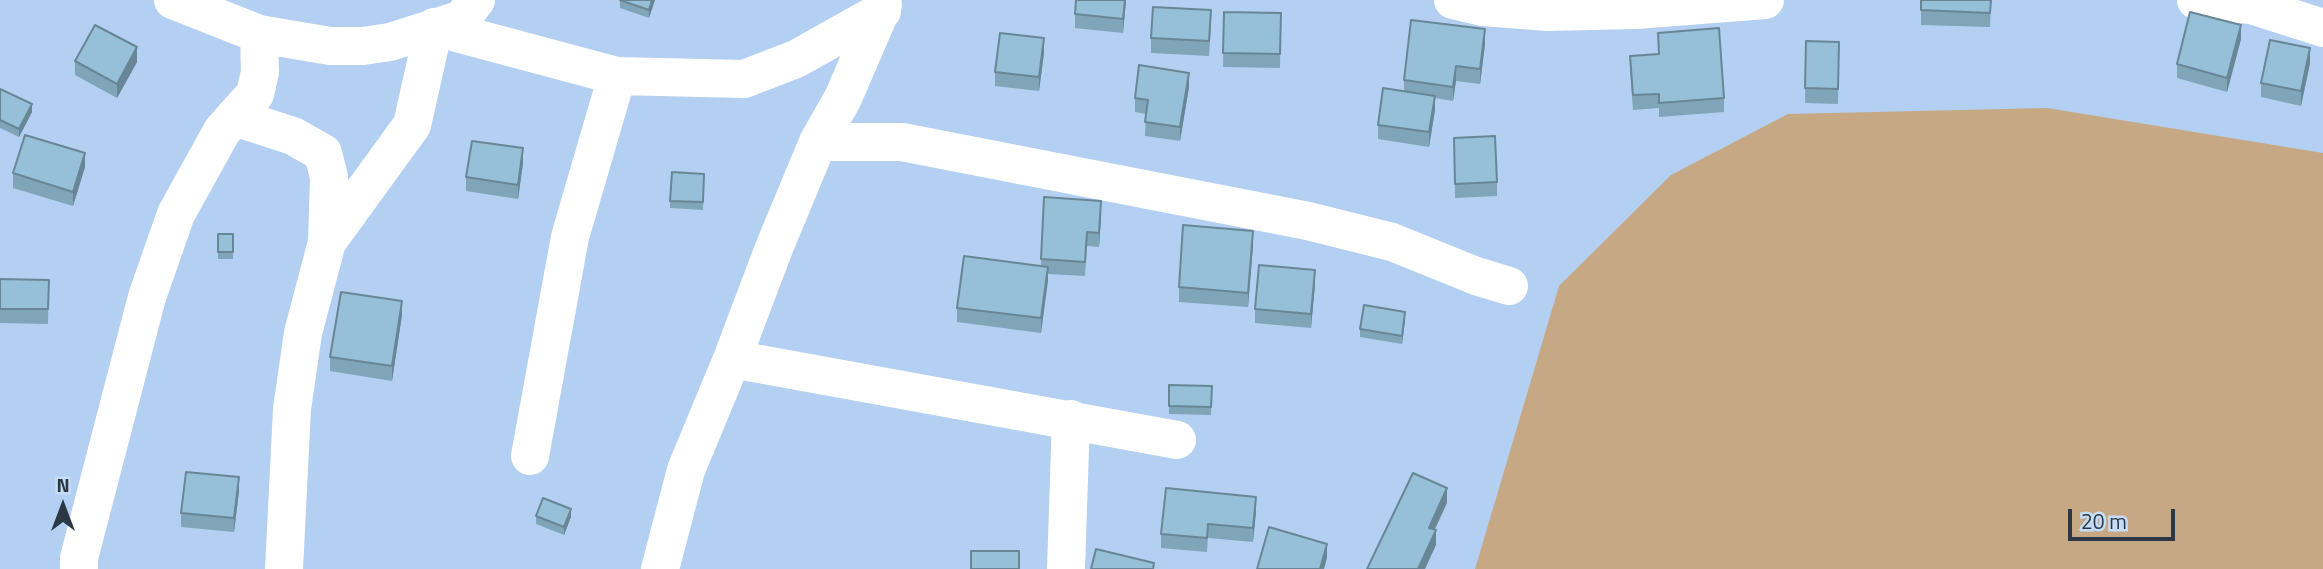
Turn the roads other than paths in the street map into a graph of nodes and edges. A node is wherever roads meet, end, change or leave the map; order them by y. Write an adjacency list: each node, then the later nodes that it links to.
1 (173, 0): 9 (street)
2 (476, 0): 7 (street)
3 (1453, 0): 4 (street)
4 (1765, 0)
5 (2196, 0): 8 (street)
6 (883, 6): 10 (street); 12 (street)
7 (434, 27): 9 (street); 10 (street); 13 (street)
8 (2323, 28)
9 (259, 34): 11 (street)
10 (617, 76): 18 (street)
11 (234, 117): 13 (street); 19 (street)
12 (818, 142): 14 (street); 15 (street)
13 (327, 242): 20 (street)
14 (1508, 286)
15 (733, 359): 16 (street); 21 (street)
16 (1071, 419): 17 (street); 22 (street)
17 (1177, 440)
18 (530, 456)
19 (79, 569)
20 (284, 569)
21 (660, 569)
22 (1066, 569)

